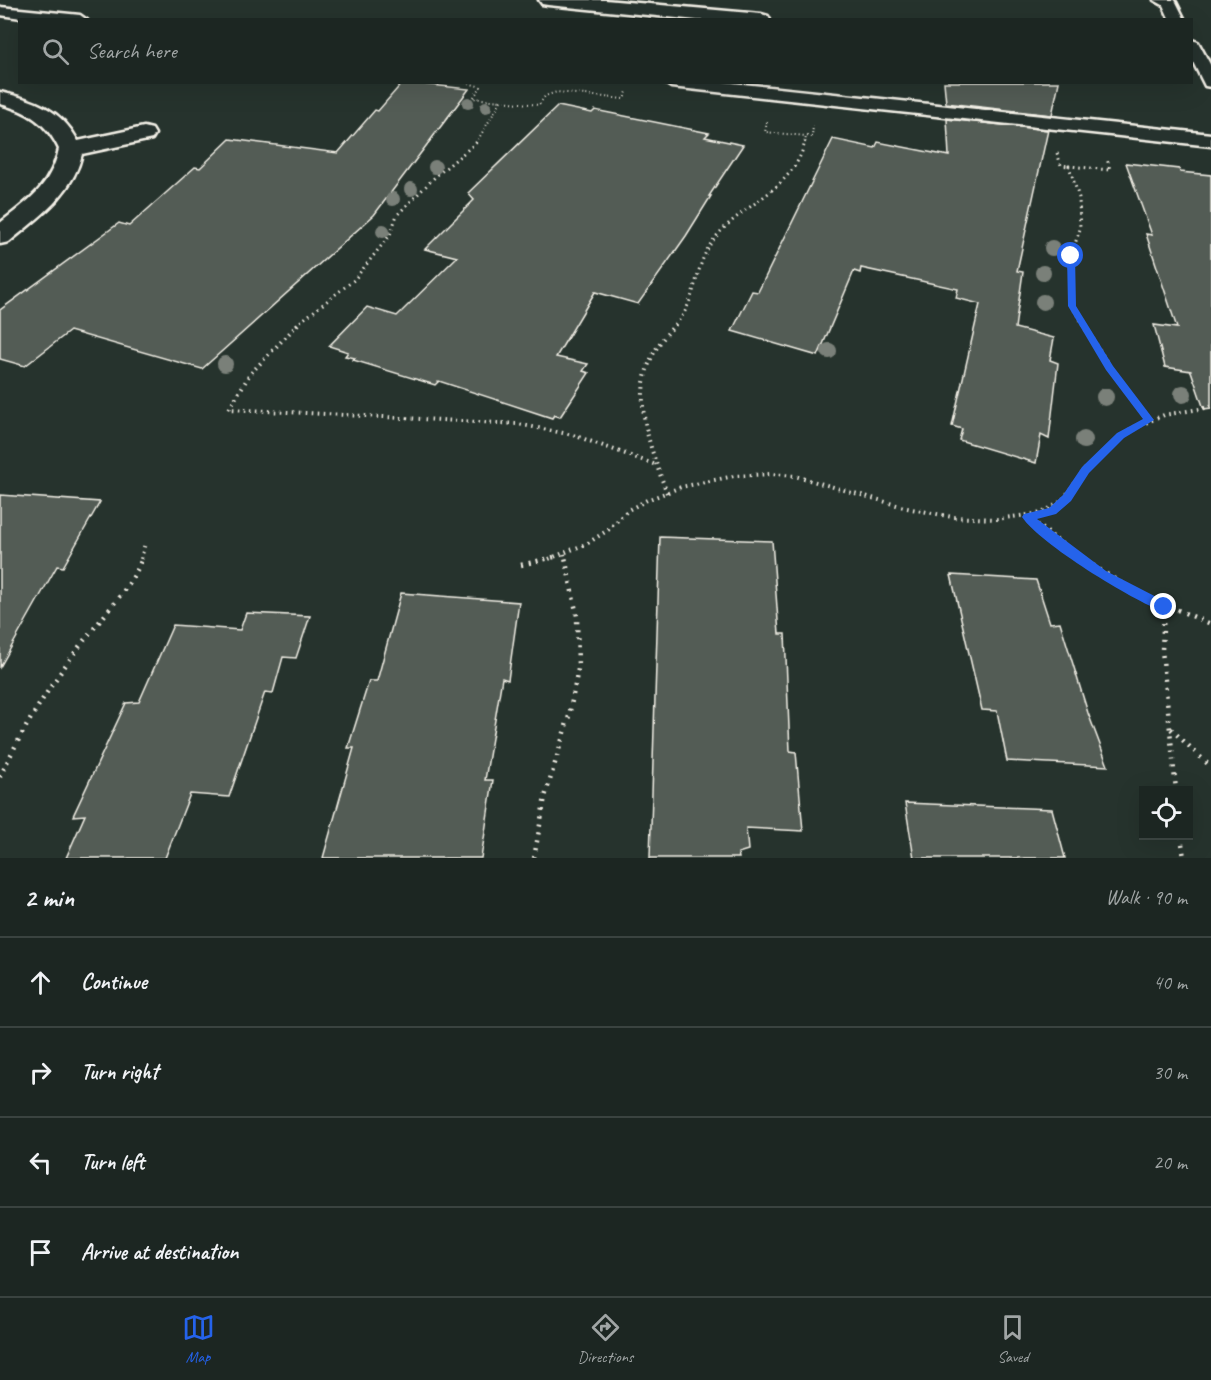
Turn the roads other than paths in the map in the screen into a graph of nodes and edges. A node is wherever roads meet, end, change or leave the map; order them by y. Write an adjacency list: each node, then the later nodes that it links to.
1 (548, 0): 5 (street)
2 (1161, 0): 6 (lane)
3 (0, 11): 4 (lane)
4 (62, 18)
5 (740, 18)
6 (1177, 18)
7 (1193, 49): 8 (lane)
8 (1211, 82)
9 (689, 84): 12 (lane)
10 (0, 98): 13 (street)
11 (144, 134): 13 (street)
12 (1211, 140)
13 (71, 148): 14 (street)
14 (0, 236)

